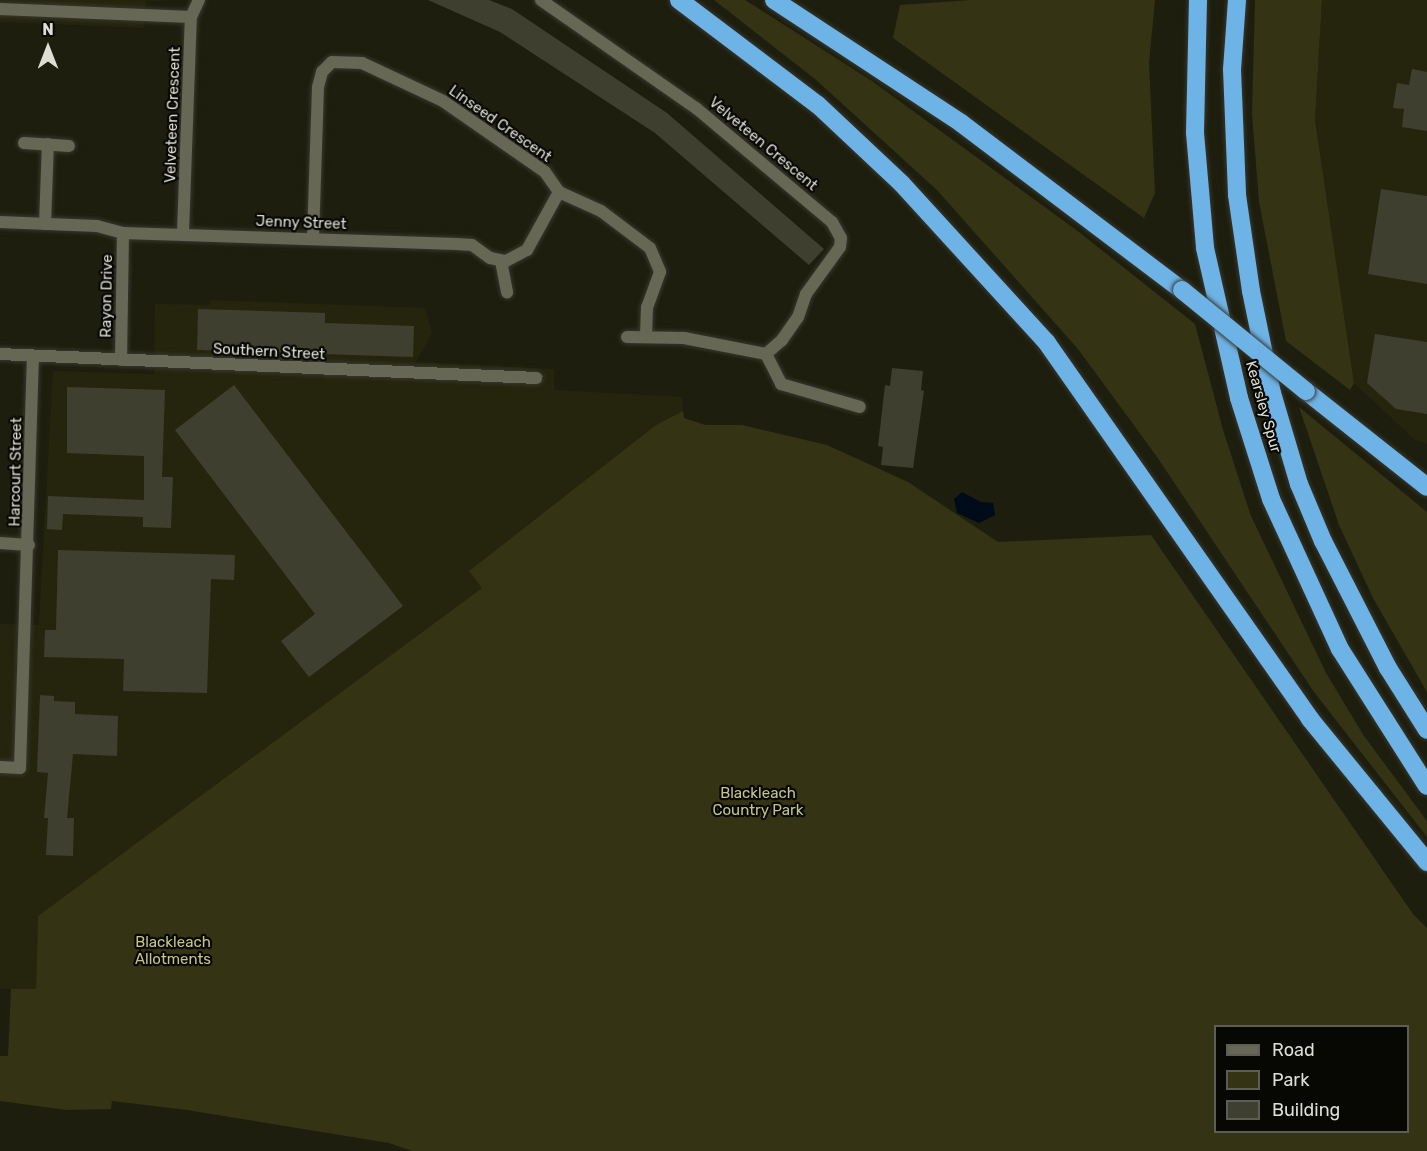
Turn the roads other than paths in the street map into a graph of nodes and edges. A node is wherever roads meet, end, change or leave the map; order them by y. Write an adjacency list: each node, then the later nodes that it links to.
1 (199, 0): 8 (street, Velveteen Crescent)
2 (542, 0): 23 (street, Velveteen Crescent)
3 (679, 0): 34 (highway)
4 (774, 0): 28 (highway, bridge)
5 (1198, 0): 33 (highway, Kearsley Spur)
6 (1237, 0): 31 (highway, Kearsley Spur)
7 (0, 9): 8 (street)
8 (192, 17): 15 (street, Velveteen Crescent)
9 (24, 143): 10 (street)
10 (48, 144): 11 (street); 14 (street)
11 (69, 146)
12 (559, 192): 17 (street, Linseed Crescent); 18 (street); 20 (street, Linseed Crescent)
13 (0, 222): 14 (street, Jenny Street)
14 (45, 224): 16 (street, Jenny Street)
15 (183, 232): 16 (street, Jenny Street); 17 (street, Jenny Street)
16 (123, 233): 25 (street, Rayon Drive)
17 (313, 238): 18 (street, Jenny Street)
18 (501, 261): 19 (street)
19 (507, 292)
20 (646, 336): 21 (street); 23 (street)
21 (627, 337)
22 (0, 354): 24 (street, Southern Street)
23 (766, 354): 27 (street)
24 (33, 356): 25 (street, Southern Street); 30 (street, Harcourt Street)
25 (121, 360): 26 (street, Southern Street)
26 (536, 378)
27 (860, 407)
28 (1427, 488)
29 (0, 543): 30 (street)
30 (29, 545): 32 (street, Harcourt Street)
31 (1427, 730)
32 (0, 767)
33 (1427, 786)
34 (1427, 862)

